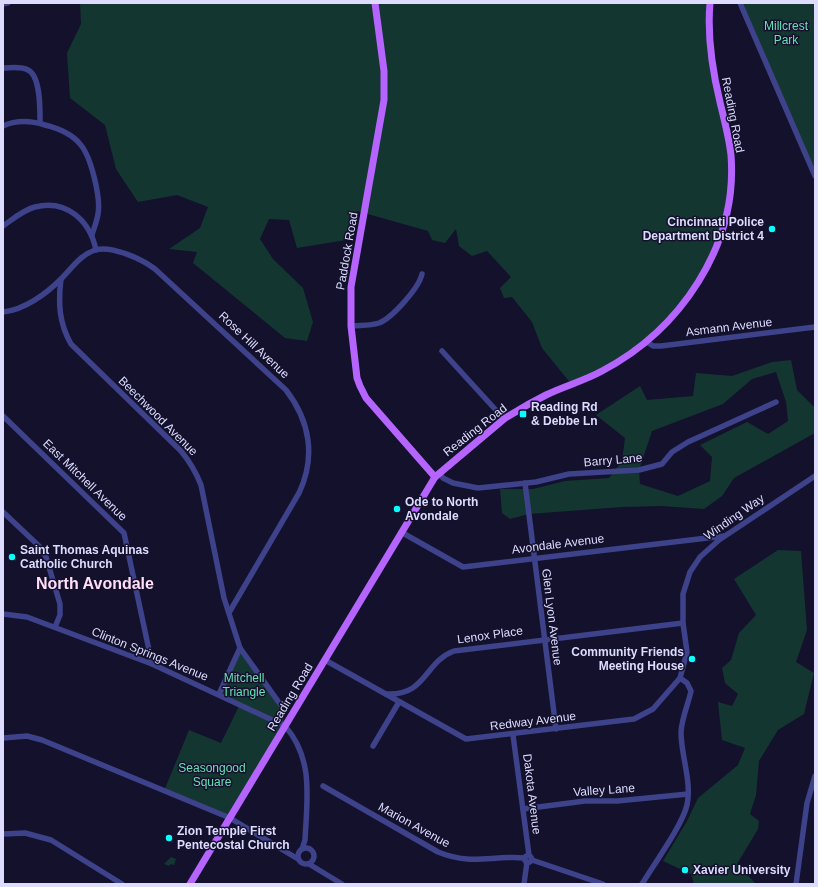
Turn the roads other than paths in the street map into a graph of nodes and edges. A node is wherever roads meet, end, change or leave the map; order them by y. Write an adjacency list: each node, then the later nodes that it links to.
1 (8, 3): 5 (street)
2 (375, 3): 16 (main road, Paddock Road)
3 (710, 3): 18 (main road, Reading Road)
4 (740, 3): 9 (street)
5 (3, 4)
6 (3, 68): 7 (street)
7 (40, 123): 8 (street); 11 (street)
8 (3, 126)
9 (815, 176)
10 (3, 226): 11 (street)
11 (92, 235): 12 (street)
12 (96, 250): 14 (street); 30 (street, Rose Hill Avenue)
13 (422, 274): 16 (street)
14 (61, 279): 15 (street); 30 (street, Beechwood Avenue)
15 (3, 312)
16 (351, 326): 23 (main road, Paddock Road)
17 (815, 327): 18 (street, Asmann Avenue)
18 (647, 342): 22 (main road, Reading Road)
19 (442, 351): 22 (street)
20 (776, 402): 25 (street, Barry Lane)
21 (3, 416): 37 (street, East Mitchell Avenue)
22 (504, 419): 23 (main road, Reading Road)
23 (437, 475): 25 (street, Barry Lane); 27 (main road, Reading Road)
24 (815, 476): 28 (street, Winding Way)
25 (525, 483): 29 (street, Glen Lyon Avenue)
26 (3, 512): 33 (street)
27 (402, 532): 29 (street, Avondale Avenue); 36 (main road, Reading Road)
28 (726, 536): 29 (street, Avondale Avenue); 32 (street, Winding Way)
29 (534, 558): 34 (street, Glen Lyon Avenue)
30 (230, 611): 35 (street, Beechwood Avenue)
31 (3, 614): 33 (street, Clinton Springs Avenue)
32 (683, 623): 34 (street, Lenox Place); 38 (street, Winding Way)
33 (55, 627): 37 (street, Clinton Springs Avenue)
34 (544, 639): 40 (street, Lenox Place); 44 (street, Glen Lyon Avenue)
35 (240, 648): 39 (street); 42 (street)
36 (325, 660): 40 (street); 43 (main road, Reading Road)
37 (152, 664): 39 (street, Clinton Springs Avenue)
38 (680, 678): 44 (street, Redway Avenue); 50 (street)
39 (219, 694): 43 (street, Clinton Springs Avenue)
40 (384, 694): 41 (street, Redway Avenue)
41 (399, 702): 45 (street, Redway Avenue); 47 (street)
42 (280, 704)
43 (285, 726): 52 (main road, Reading Road); 54 (street, Clinton Springs Avenue)
44 (556, 729): 45 (street, Redway Avenue)
45 (514, 735): 51 (street, Dakota Avenue)
46 (3, 738): 52 (street)
47 (373, 746)
48 (815, 776): 69 (street)
49 (323, 786): 60 (street, Marion Avenue)
50 (688, 794): 51 (street, Valley Lane); 68 (street)
51 (523, 810): 60 (street, Dakota Avenue)
52 (230, 818): 57 (street); 64 (main road, Reading Road)
53 (3, 834): 63 (street)
54 (305, 840): 55 (street, Clinton Springs Avenue); 56 (street, Clinton Springs Avenue)
55 (309, 848): 56 (street); 59 (street)
56 (300, 850): 57 (street); 58 (street)
57 (286, 851): 58 (street)
58 (298, 858): 61 (street)
59 (314, 859): 61 (street); 62 (street)
60 (528, 859): 66 (street, Dakota Avenue); 67 (street, Marion Avenue)
61 (309, 864): 62 (street)
62 (318, 870): 65 (street)
63 (122, 884)
64 (190, 884)
65 (342, 884)
66 (524, 884)
67 (603, 884)
68 (642, 884)
69 (796, 884)

